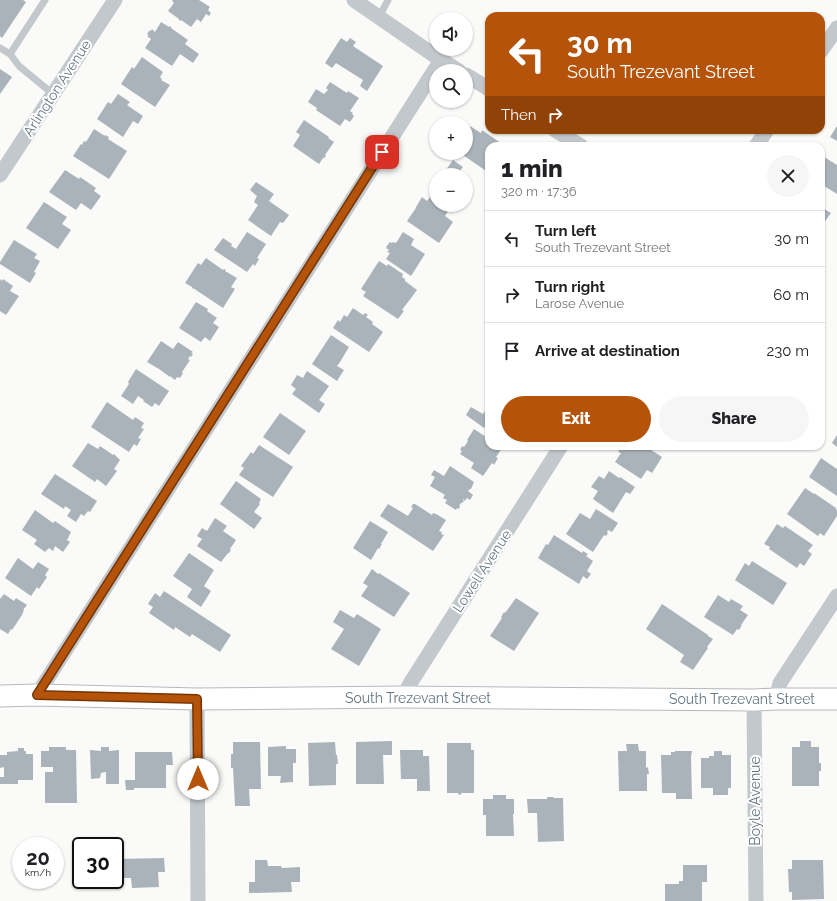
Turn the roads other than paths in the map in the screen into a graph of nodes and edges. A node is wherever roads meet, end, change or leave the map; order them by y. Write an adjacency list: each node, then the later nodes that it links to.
1 (45, 0): 9 (lane)
2 (115, 0): 14 (street, Arlington Avenue)
3 (354, 0): 5 (street)
4 (388, 0): 5 (lane)
5 (379, 17): 10 (street)
6 (837, 28): 7 (street)
7 (825, 45)
8 (0, 48): 9 (lane)
9 (10, 54): 14 (lane)
10 (441, 60): 11 (street); 20 (street)
11 (448, 64)
12 (473, 79): 13 (street)
13 (485, 87)
14 (53, 94): 17 (street, Arlington Avenue)
15 (562, 134): 16 (street)
16 (574, 142)
17 (0, 175)
18 (559, 450): 22 (street, Lowell Avenue)
19 (837, 596): 24 (street)
20 (37, 695): 21 (street, South Trezevant Street); 23 (street, South Trezevant Street)
21 (0, 696)
22 (403, 697): 23 (street, South Trezevant Street); 26 (street, South Trezevant Street)
23 (197, 699): 27 (street)
24 (776, 699): 25 (street, South Trezevant Street); 26 (street, South Trezevant Street)
25 (837, 699)
26 (754, 700): 28 (street, Boyle Avenue)
27 (198, 901)
28 (756, 901)

